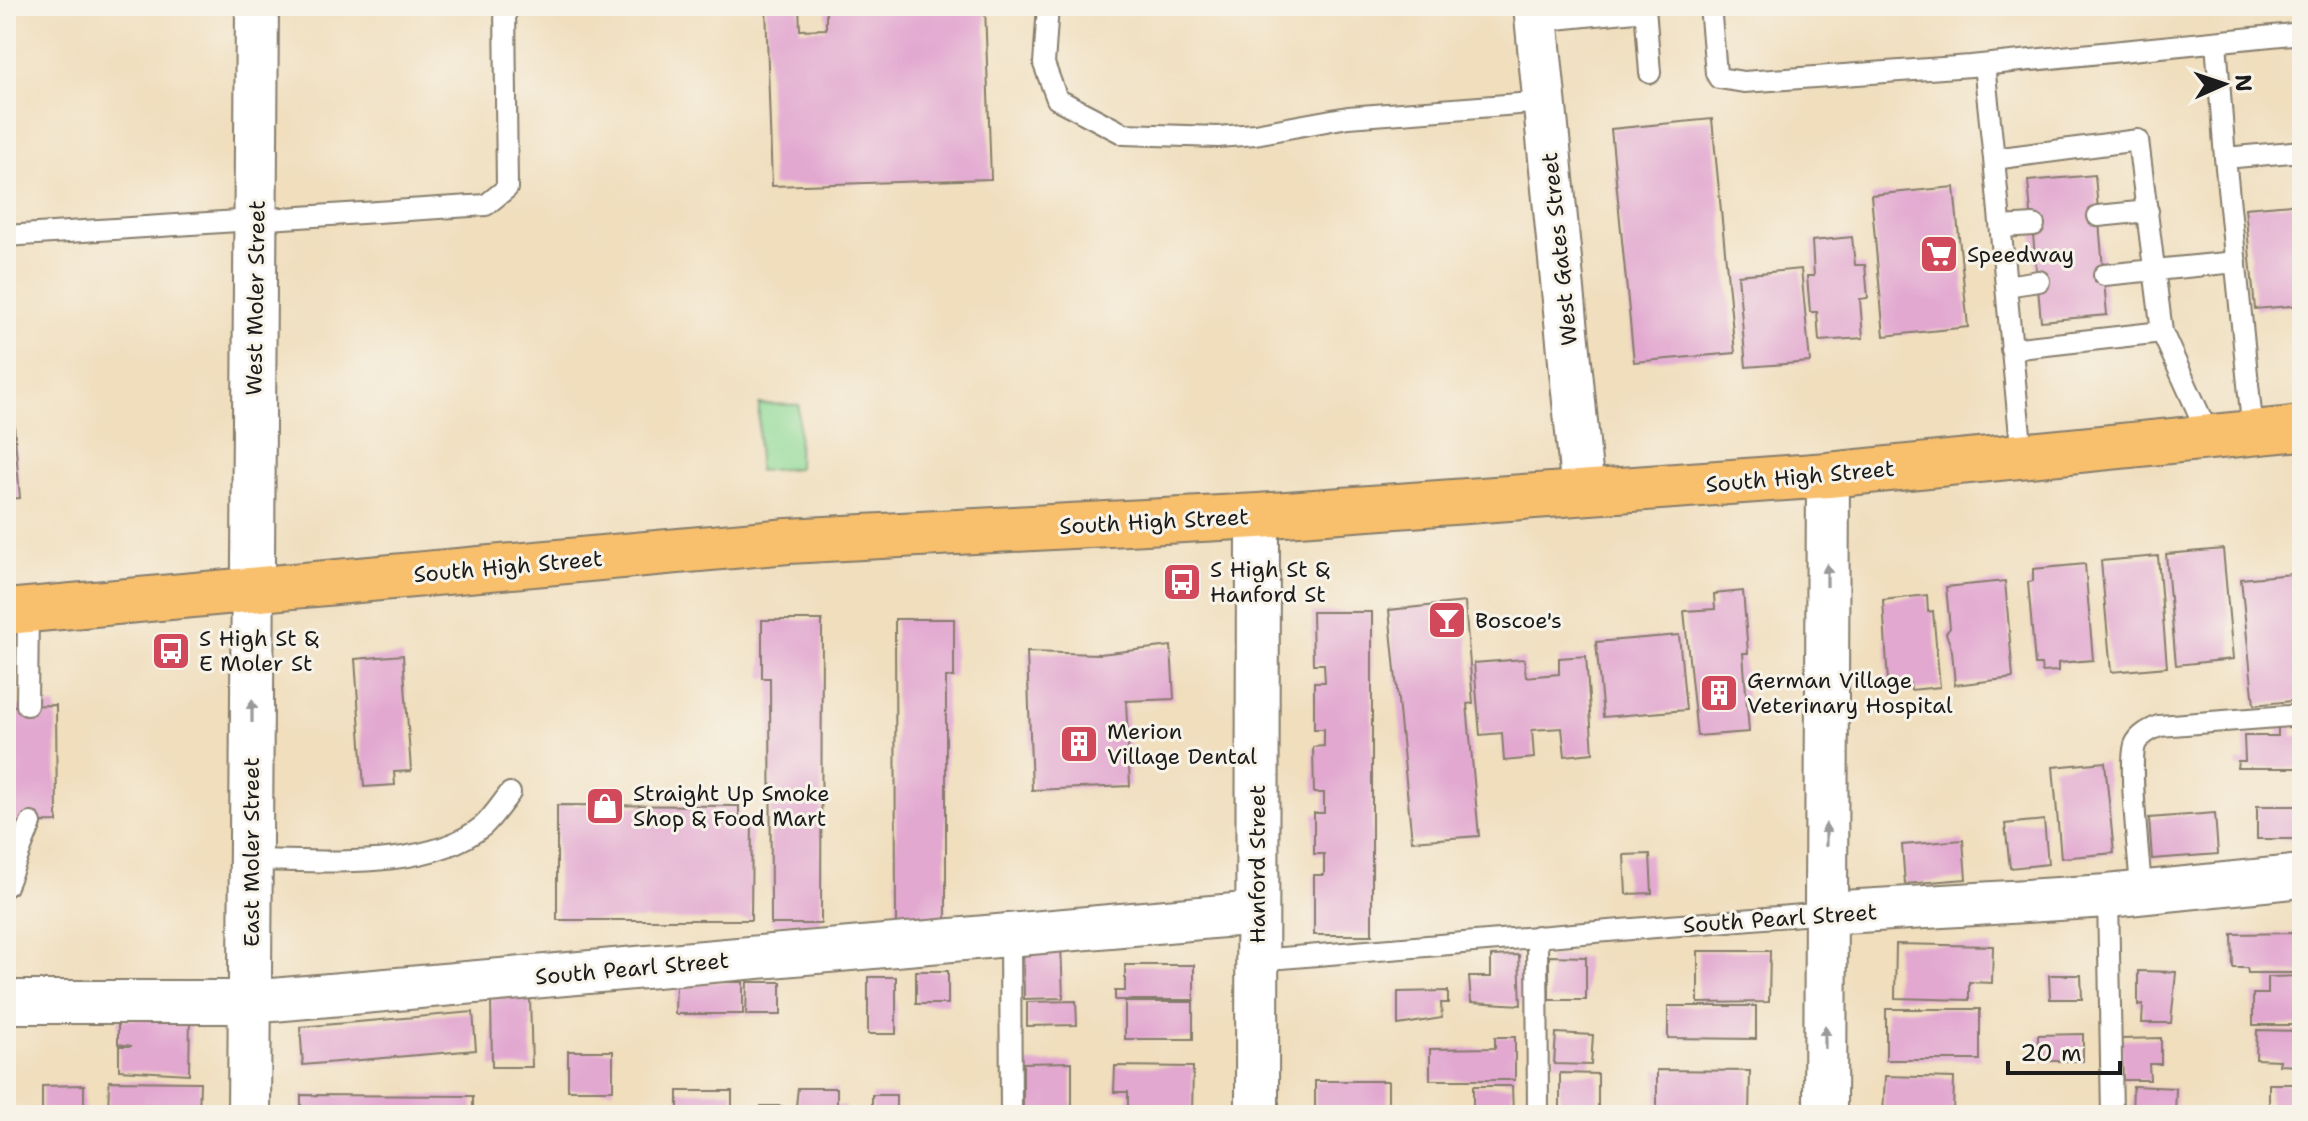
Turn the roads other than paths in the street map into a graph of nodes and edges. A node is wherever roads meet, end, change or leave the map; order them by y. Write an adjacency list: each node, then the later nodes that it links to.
1 (257, 6): 17 (street, West Moler Street)
2 (505, 6): 17 (lane)
3 (1048, 6): 11 (lane)
4 (1710, 6): 9 (lane)
5 (1645, 8): 6 (lane); 10 (lane)
6 (1536, 14): 11 (street, West Gates Street)
7 (2302, 33): 8 (lane)
8 (2216, 42): 9 (lane); 13 (lane)
9 (1984, 65): 14 (lane)
10 (1650, 73)
11 (1545, 102): 33 (street, West Gates Street)
12 (2302, 151): 13 (lane)
13 (2225, 158): 21 (lane)
14 (1994, 159): 15 (lane); 19 (lane)
15 (2148, 211): 16 (lane); 22 (lane)
16 (2098, 216)
17 (255, 220): 20 (lane); 35 (street, West Moler Street)
18 (2034, 225): 19 (lane)
19 (2001, 227): 25 (lane)
20 (6, 236)
21 (2236, 262): 22 (lane); 29 (lane)
22 (2154, 269): 23 (lane); 26 (lane)
23 (2104, 275)
24 (2039, 281): 25 (lane)
25 (2006, 286): 27 (lane)
26 (2162, 332): 27 (lane); 30 (lane)
27 (2011, 349): 31 (lane)
28 (2302, 428): 29 (main road, South High Street)
29 (2253, 433): 30 (main road, South High Street)
30 (2210, 438): 31 (main road, South High Street)
31 (2022, 456): 32 (main road, South High Street)
32 (1828, 475): 33 (main road, South High Street); 46 (street, one-way to 32)
33 (1583, 493): 34 (main road, South High Street)
34 (1258, 516): 35 (main road, South High Street); 45 (street, Hanford Street)
35 (252, 590): 36 (main road, South High Street); 41 (street, East Moler Street, one-way to 35)
36 (17, 611): 37 (lane)
37 (27, 705)
38 (2302, 715): 44 (lane)
39 (510, 793): 41 (lane)
40 (31, 823): 43 (lane)
41 (250, 860): 51 (street, East Moler Street)
42 (2302, 876): 44 (street, South Pearl Street)
43 (6, 886)
44 (2125, 894): 46 (street, South Pearl Street); 57 (lane)
45 (1257, 913): 47 (street, South Pearl Street); 49 (street, Hanford Street)
46 (1826, 913): 48 (lane, South Pearl Street); 56 (street, one-way to 46)
47 (1010, 935): 51 (street, South Pearl Street); 53 (lane)
48 (1537, 936): 49 (lane, South Pearl Street); 55 (lane)
49 (1257, 960): 54 (street, Hanford Street)
50 (6, 1002): 51 (street, South Pearl Street)
51 (250, 1002): 52 (street, East Moler Street)
52 (249, 1115)
53 (1011, 1115)
54 (1257, 1115)
55 (1538, 1115)
56 (1825, 1115)
57 (2112, 1115)

